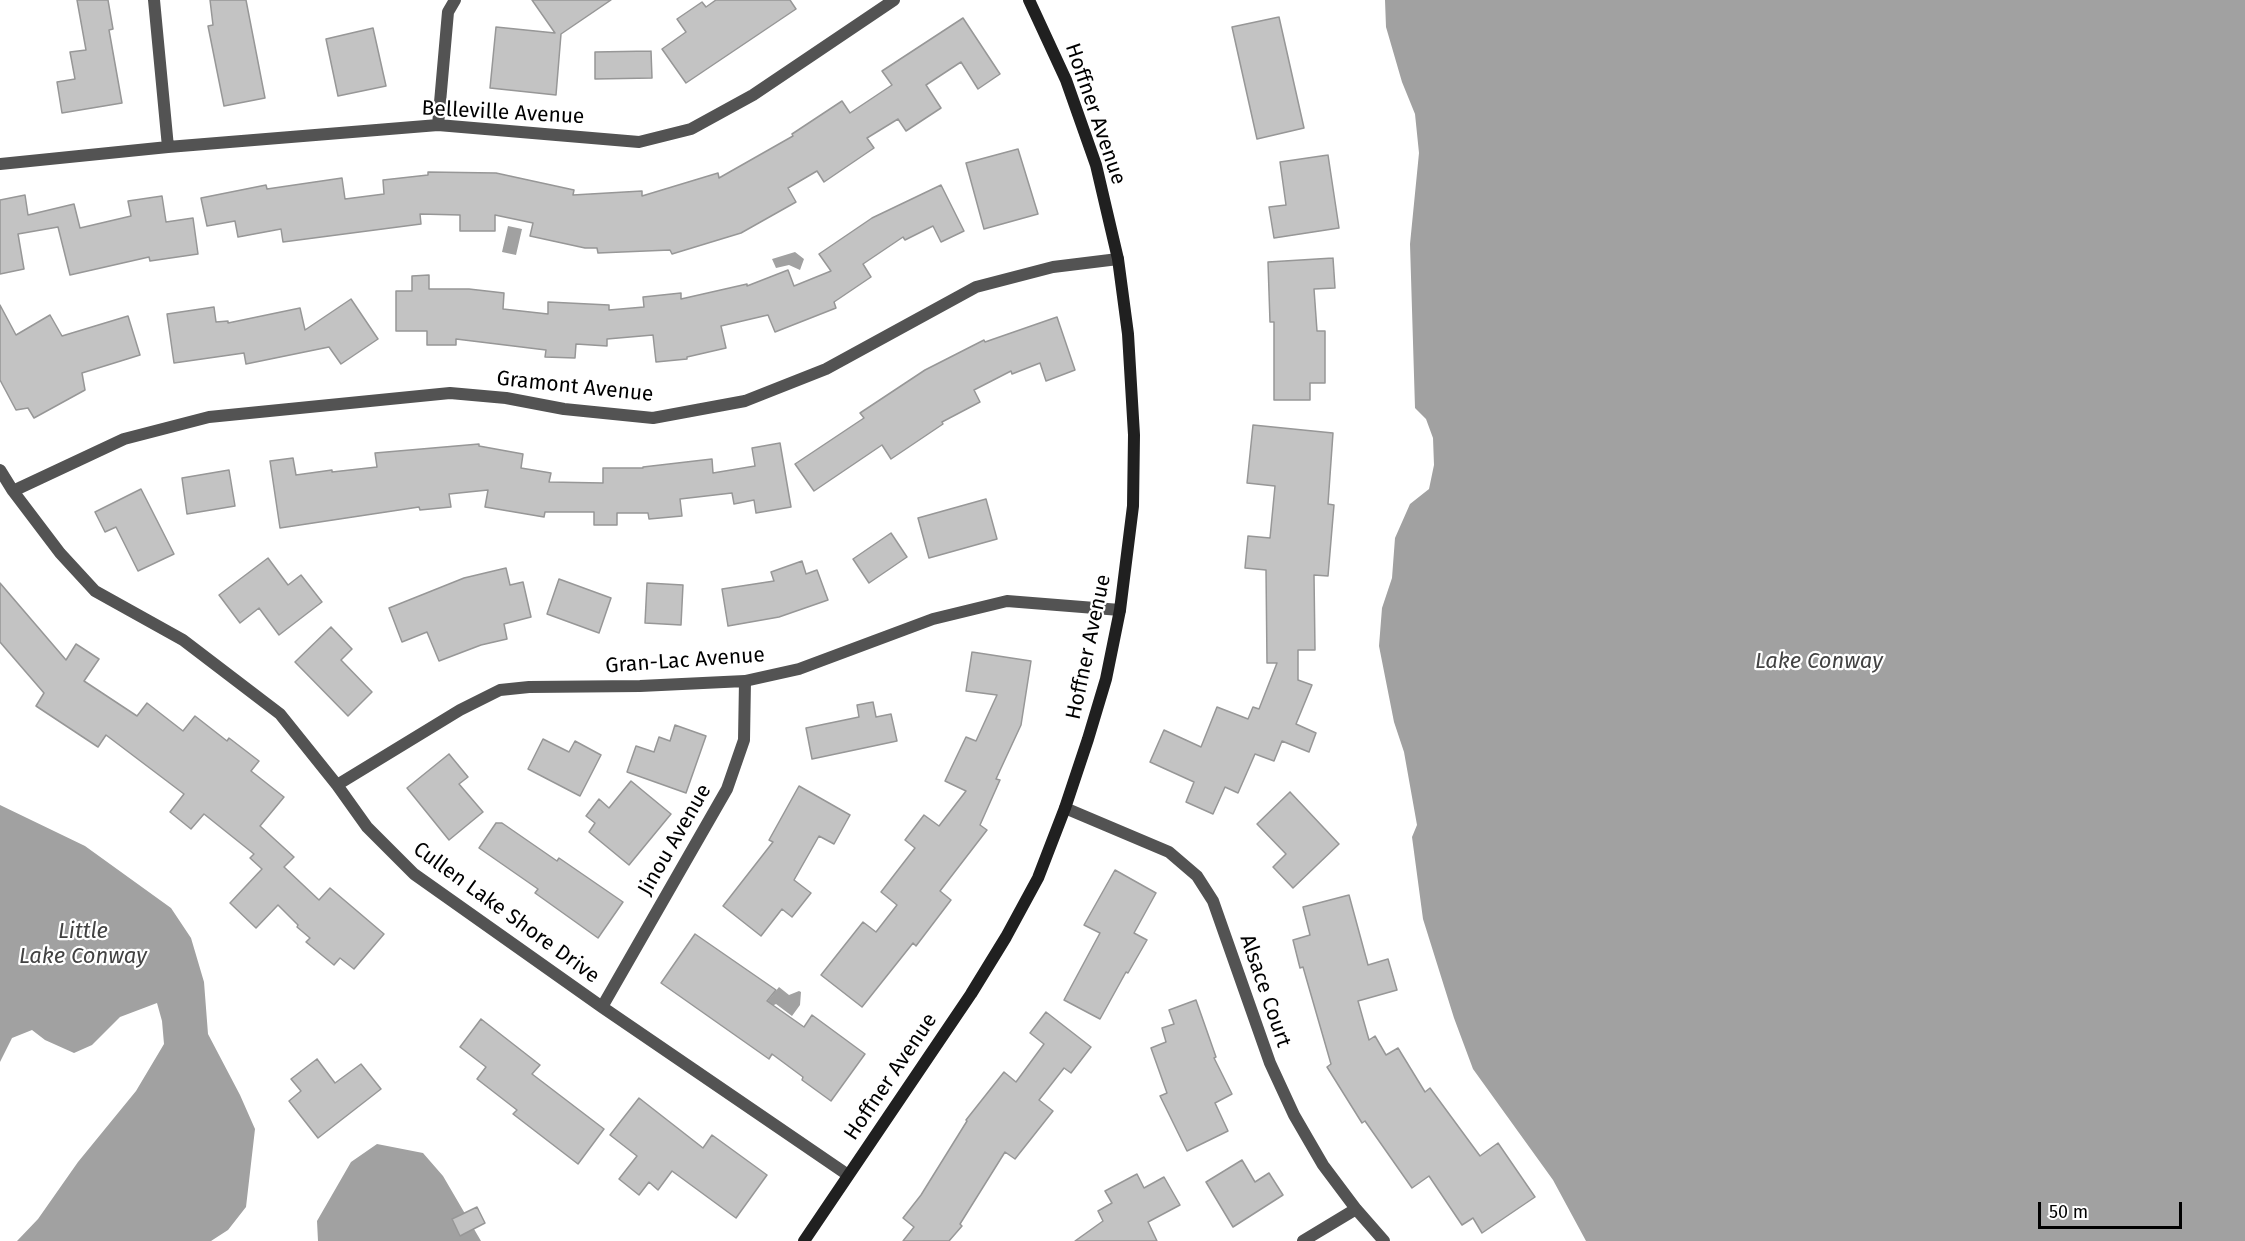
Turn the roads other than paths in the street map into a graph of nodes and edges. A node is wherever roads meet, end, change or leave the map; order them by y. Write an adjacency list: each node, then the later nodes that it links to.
1 (154, 0): 6 (street)
2 (455, 0): 5 (street)
3 (894, 0): 5 (street, Belleville Avenue)
4 (1029, 0): 8 (main road, Hoffner Avenue)
5 (438, 126): 6 (street, Belleville Avenue)
6 (168, 147): 7 (street, Belleville Avenue)
7 (0, 164)
8 (1118, 259): 10 (street, Gramont Avenue); 11 (main road, Hoffner Avenue)
9 (0, 470): 10 (street, Cullen Lake Shore Drive)
10 (13, 491): 13 (street, Cullen Lake Shore Drive)
11 (1120, 610): 12 (street, Gran-Lac Avenue); 14 (main road, Hoffner Avenue)
12 (745, 681): 13 (street, Gran-Lac Avenue); 15 (street, Jinou Avenue)
13 (337, 785): 15 (street, Cullen Lake Shore Drive)
14 (1065, 808): 16 (main road, Hoffner Avenue); 17 (street, Alsace Court)
15 (602, 1007): 16 (street, Cullen Lake Shore Drive)
16 (848, 1175): 18 (main road, Hoffner Avenue)
17 (1356, 1209): 19 (street); 20 (street, Alsace Court)
18 (804, 1241)
19 (1303, 1241)
20 (1384, 1241)

